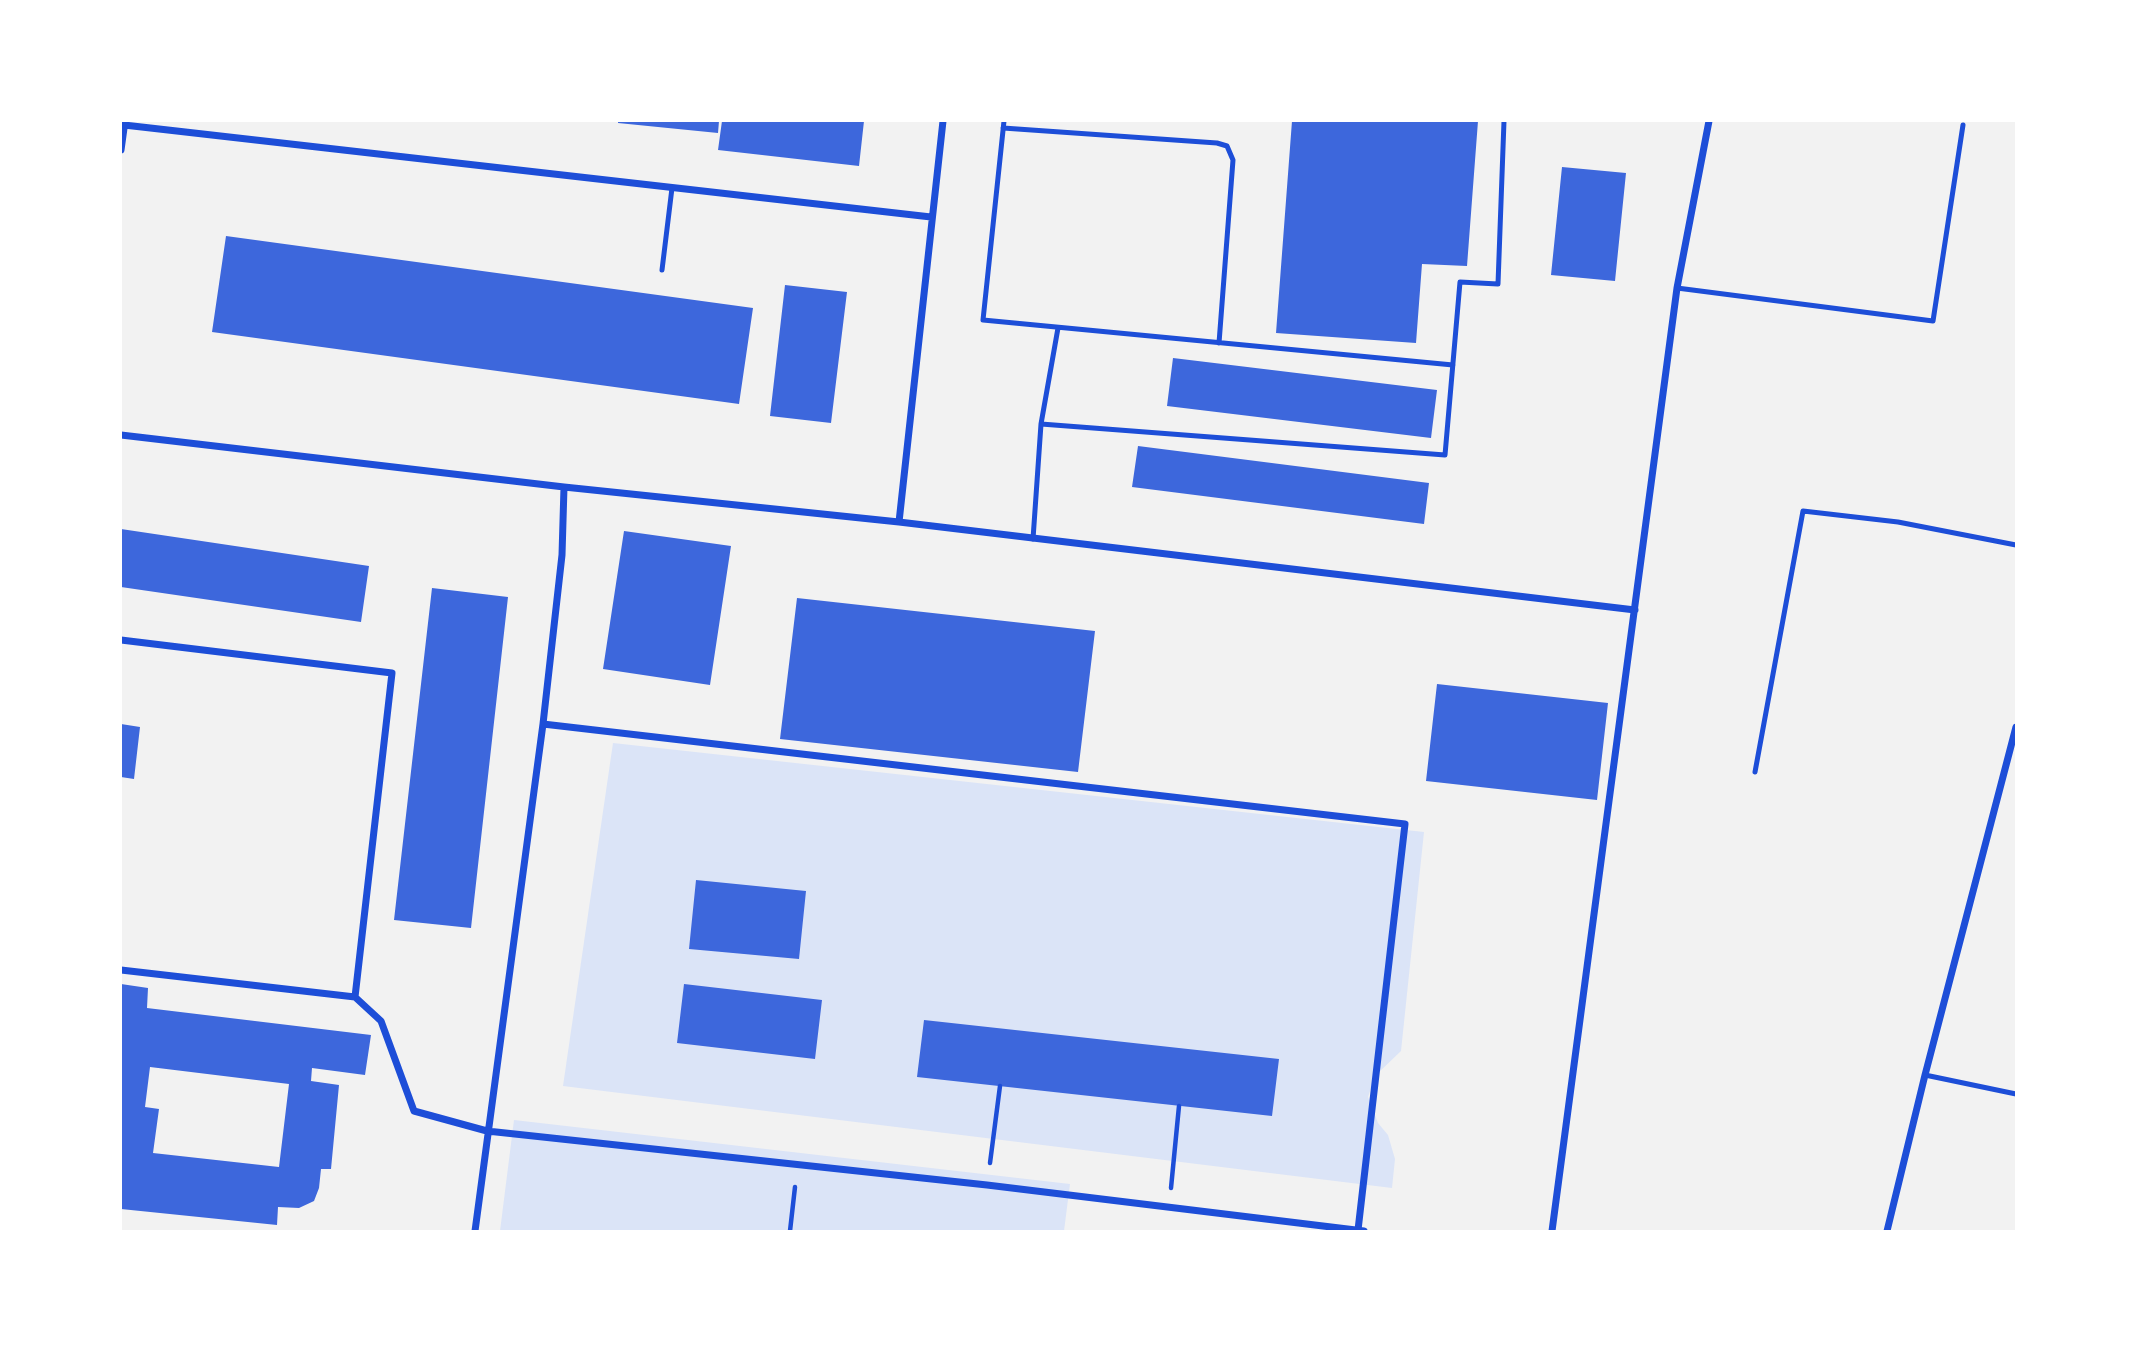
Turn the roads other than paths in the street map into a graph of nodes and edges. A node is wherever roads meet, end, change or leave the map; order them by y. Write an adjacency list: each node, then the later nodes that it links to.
1 (943, 121): 9 (street)
2 (1504, 121): 14 (lane)
3 (1709, 121): 11 (street)
4 (124, 123): 7 (street); 8 (street)
5 (1003, 124): 12 (lane); 13 (lane)
6 (1963, 125): 11 (lane)
7 (121, 150)
8 (672, 188): 9 (street); 10 (lane)
9 (931, 217): 18 (street)
10 (662, 270)
11 (1677, 288): 21 (street)
12 (1058, 328): 13 (lane); 15 (lane)
13 (1219, 343): 14 (lane)
14 (1453, 365): 15 (lane)
15 (1041, 424): 19 (lane)
16 (121, 435): 17 (street)
17 (564, 486): 18 (street); 23 (street)
18 (899, 522): 19 (street)
19 (1032, 539): 21 (street)
20 (2016, 545): 25 (lane)
21 (1635, 610): 34 (street)
22 (121, 640): 27 (street)
23 (543, 724): 30 (street); 31 (street)
24 (2016, 727): 28 (street)
25 (1755, 772)
26 (121, 970): 27 (street)
27 (355, 997): 30 (street)
28 (1925, 1075): 29 (lane); 35 (street)
29 (2016, 1094)
30 (487, 1130): 31 (street); 32 (street)
31 (1358, 1230): 33 (street)
32 (475, 1231)
33 (1364, 1231)
34 (1552, 1231)
35 (1887, 1231)

